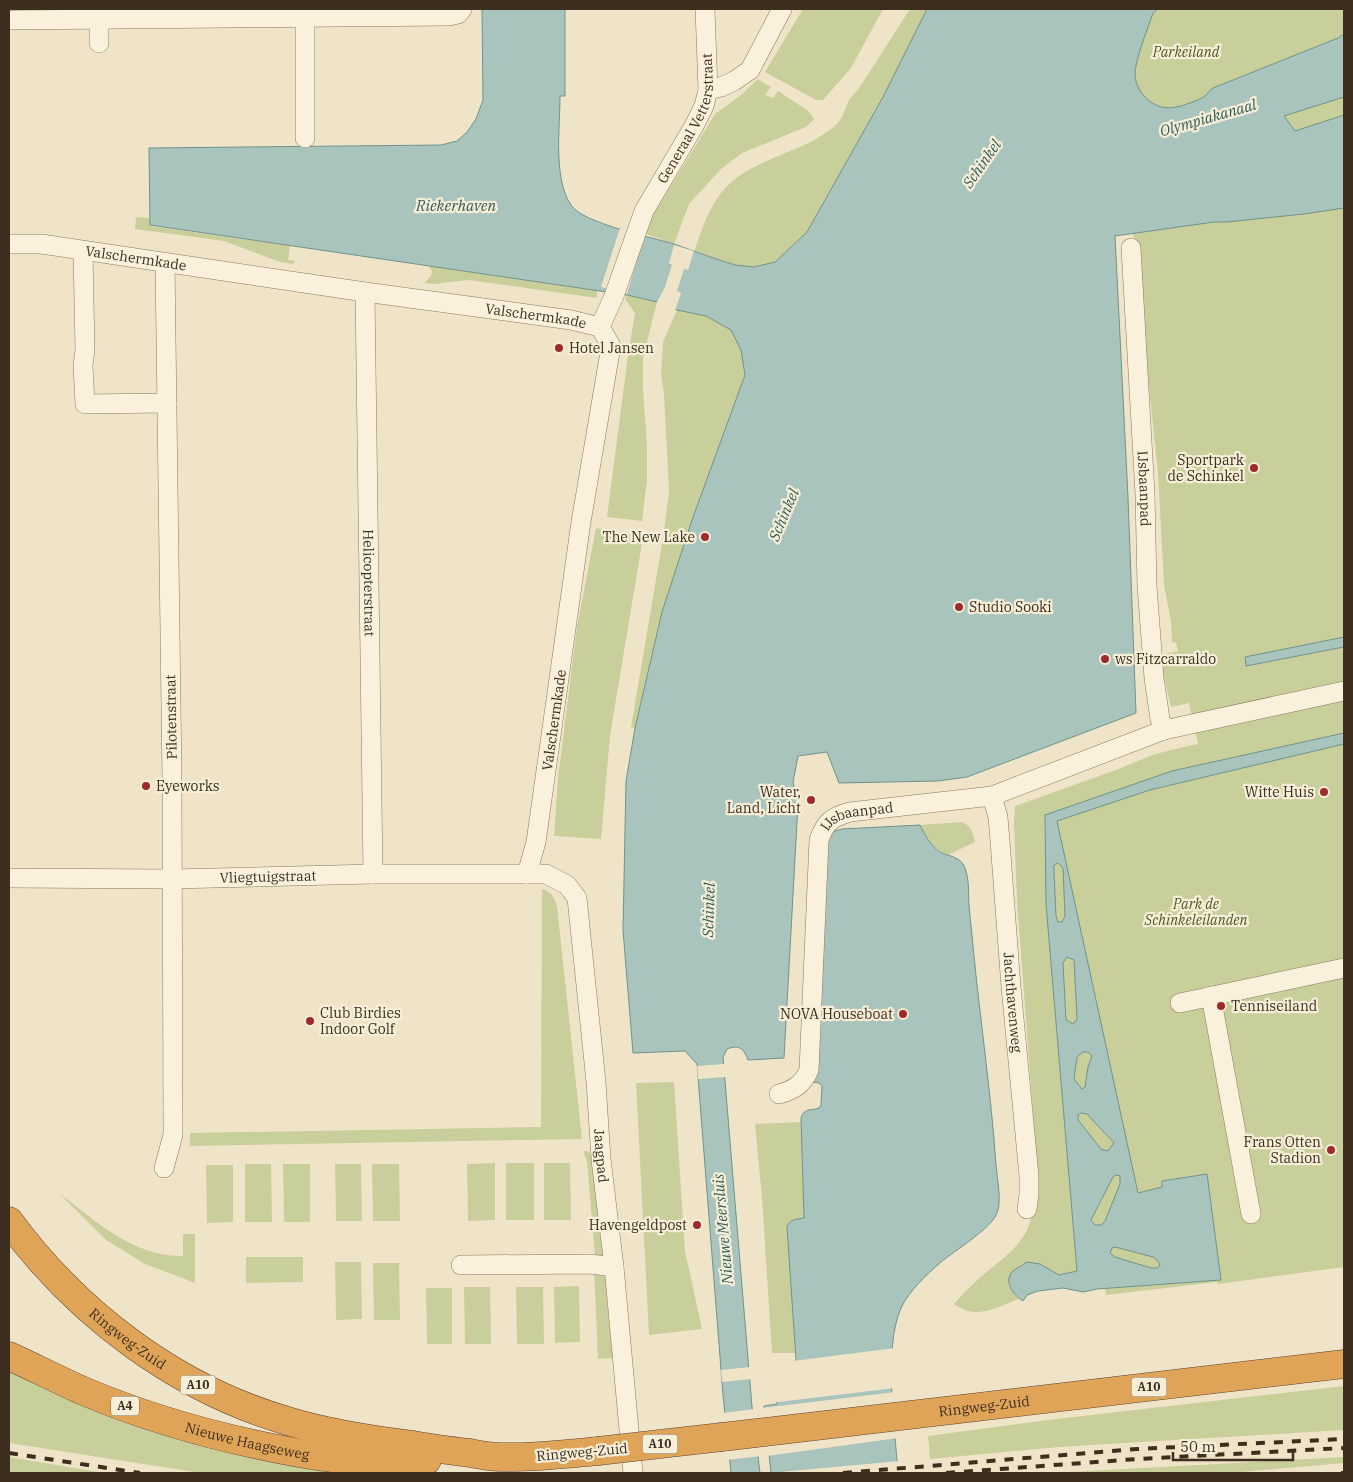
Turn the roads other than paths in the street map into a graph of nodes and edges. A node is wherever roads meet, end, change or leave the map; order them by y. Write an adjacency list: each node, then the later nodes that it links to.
1 (705, 9): 9 (street, Generaal Vetterstraat)
2 (782, 9): 9 (street)
3 (456, 13): 5 (street)
4 (140, 14): 5 (street); 6 (street)
5 (305, 18): 10 (street)
6 (99, 19): 7 (street); 8 (street)
7 (9, 20)
8 (99, 43)
9 (708, 90): 16 (street, Generaal Vetterstraat)
10 (306, 138)
11 (9, 244): 13 (street, Valschermkade)
12 (1131, 248): 19 (street, IJsbaanpad)
13 (83, 251): 14 (street, Valschermkade); 17 (street)
14 (166, 264): 15 (street, Valschermkade); 17 (street, Pilotenstraat)
15 (365, 292): 16 (street, Valschermkade); 21 (street, Helicopterstraat)
16 (600, 327): 22 (street, Valschermkade)
17 (167, 403): 24 (street, Pilotenstraat)
18 (1344, 692): 19 (street, IJsbaanpad)
19 (1164, 730): 20 (street, IJsbaanpad)
20 (992, 796): 28 (street, IJsbaanpad); 30 (street, Jachthavenweg)
21 (373, 874): 22 (street, Vliegtuigstraat); 24 (street, Vliegtuigstraat)
22 (527, 874): 34 (street, Jaagpad)
23 (9, 878): 24 (street, Vliegtuigstraat)
24 (172, 879): 29 (street, Pilotenstraat)
25 (1344, 968): 26 (street)
26 (1211, 996): 27 (street); 31 (street)
27 (1180, 1003)
28 (779, 1094)
29 (164, 1168)
30 (1027, 1209)
31 (1251, 1214)
32 (9, 1221): 37 (highway, Ringweg-Zuid / A10)
33 (461, 1265): 34 (street)
34 (614, 1267): 38 (street, Jaagpad)
35 (9, 1356): 37 (highway, Nieuwe Haagseweg / A4)
36 (1344, 1364): 37 (highway, Ringweg-Zuid / A10, bridge)
37 (499, 1457)
38 (633, 1473)

